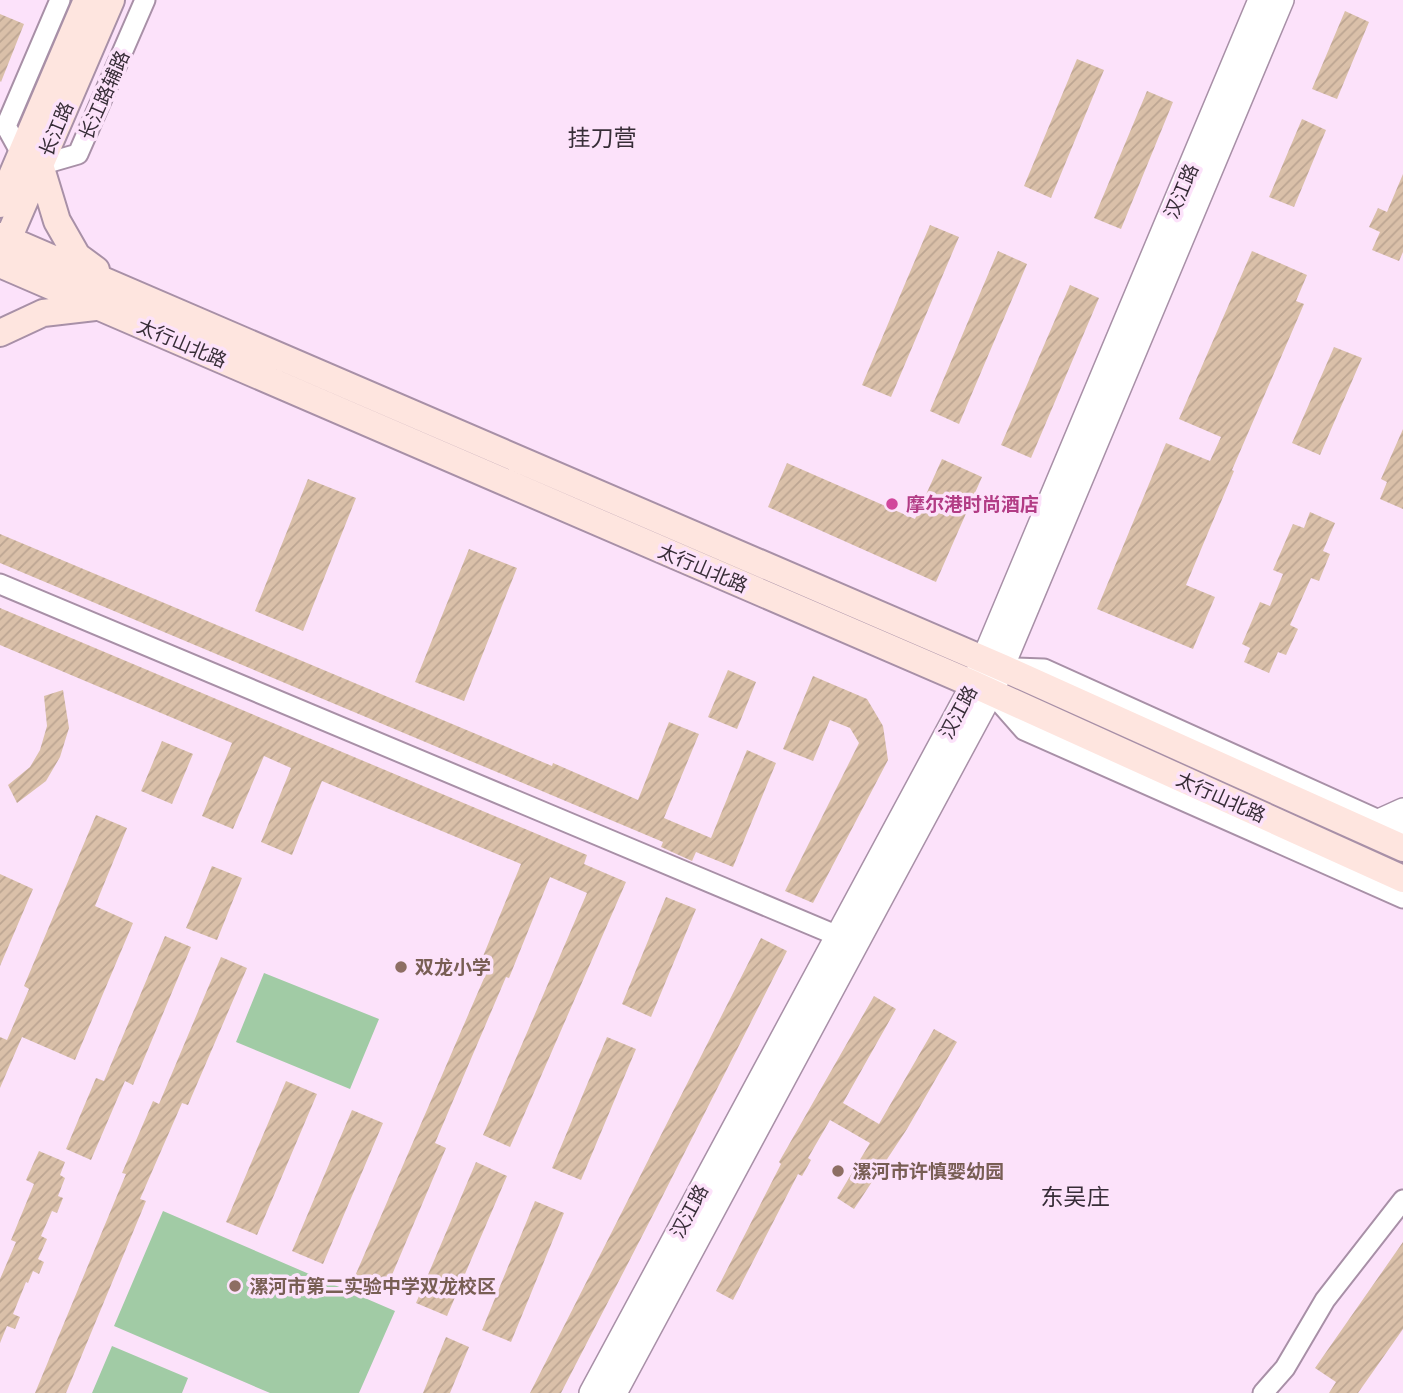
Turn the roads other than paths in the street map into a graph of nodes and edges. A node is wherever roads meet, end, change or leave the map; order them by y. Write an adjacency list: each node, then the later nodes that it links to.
1 (60, 0): 7 (street)
2 (87, 0): 7 (main road, 长江路)
3 (111, 0): 7 (main road, 长江路)
4 (145, 0): 7 (street, 长江路辅路)
5 (1260, 0): 15 (street, 汉江路)
6 (1282, 0): 15 (street, 汉江路)
7 (31, 160): 8 (main road); 9 (main road, 长江路); 10 (main road, 长江路); 11 (main road)
8 (0, 171)
9 (0, 204)
10 (2, 249): 11 (main road, 太行山北路); 12 (main road, 太行山北路)
11 (111, 282): 15 (main road, 太行山北路)
12 (97, 306): 13 (main road); 16 (main road, 太行山北路)
13 (0, 333)
14 (0, 584): 23 (street)
15 (994, 664): 16 (street, 汉江路); 18 (main road, 太行山北路)
16 (982, 689): 21 (main road, 太行山北路); 22 (street); 23 (street, 汉江路); 26 (street, 汉江路)
17 (1403, 810): 18 (street)
18 (1371, 825): 19 (street); 20 (main road, 太行山北路)
19 (1403, 831)
20 (1403, 848)
21 (1403, 879)
22 (1403, 898)
23 (838, 936): 25 (street, 汉江路)
24 (1403, 1200): 27 (street)
25 (591, 1393)
26 (615, 1393)
27 (1263, 1393)

